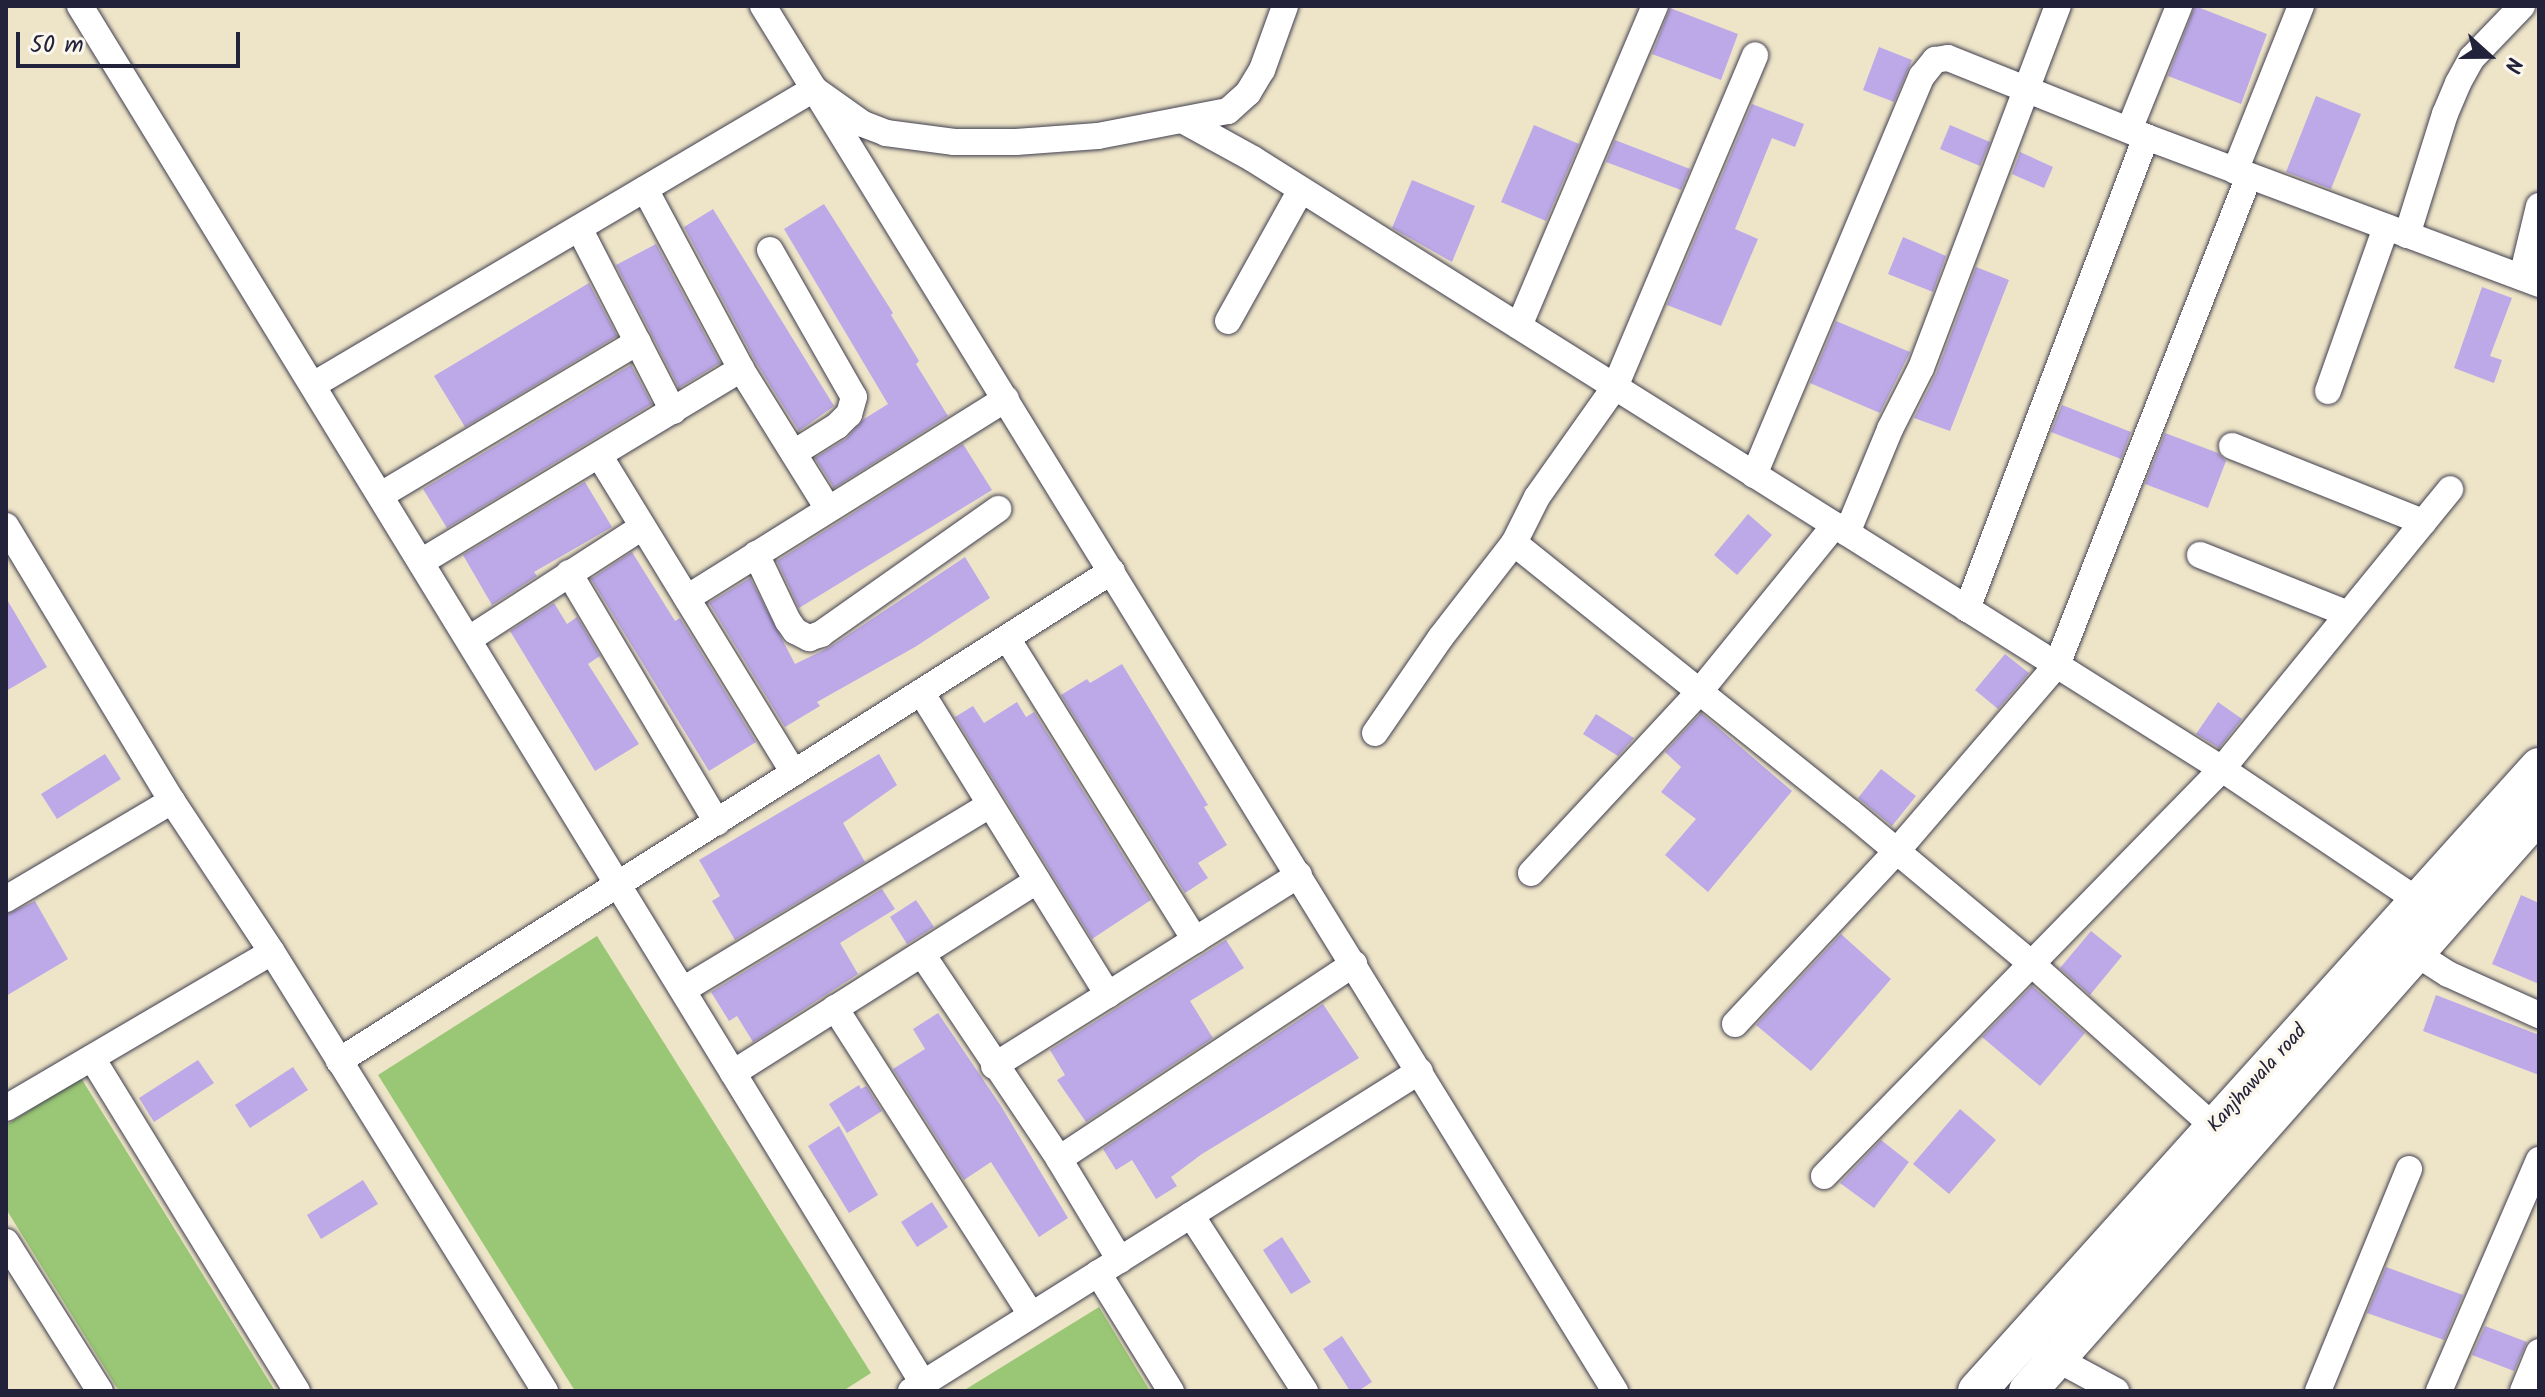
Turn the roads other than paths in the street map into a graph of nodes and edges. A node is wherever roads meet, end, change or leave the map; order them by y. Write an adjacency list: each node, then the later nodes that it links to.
1 (80, 6): 26 (street)
2 (763, 6): 10 (street)
3 (1285, 6): 12 (street)
4 (1655, 6): 23 (street)
5 (2058, 6): 11 (street)
6 (2179, 6): 13 (street)
7 (2301, 6): 14 (street)
8 (2522, 6): 19 (street)
9 (1755, 55): 27 (street)
10 (814, 89): 12 (street); 15 (street); 29 (street)
11 (2026, 89): 13 (street); 34 (street); 42 (street)
12 (1186, 122): 16 (street)
13 (2137, 134): 14 (street); 50 (street)
14 (2242, 174): 19 (street); 54 (street)
15 (645, 189): 18 (street); 25 (street)
16 (1301, 190): 22 (street); 23 (street)
17 (2539, 206): 21 (street)
18 (579, 228): 24 (street); 26 (street)
19 (2396, 231): 21 (street); 28 (street)
20 (770, 250): 32 (street)
21 (2531, 280)
22 (1228, 321)
23 (1519, 326): 27 (street)
24 (638, 342): 30 (street); 36 (street)
25 (741, 369): 30 (street); 32 (street)
26 (313, 385): 36 (street)
27 (1615, 387): 34 (street); 43 (street)
28 (2328, 391)
29 (1006, 399): 37 (street); 47 (street)
30 (673, 411): 33 (street)
31 (2232, 446): 39 (street)
32 (794, 453): 37 (street)
33 (599, 455): 41 (street); 46 (street)
34 (1754, 475): 42 (street)
35 (2450, 489): 39 (street)
36 (381, 495): 46 (street)
37 (828, 509): 44 (street)
38 (998, 509): 44 (street)
39 (2423, 522): 51 (street)
40 (6, 526): 61 (street)
41 (642, 527): 48 (street); 49 (street)
42 (1841, 529): 50 (street); 55 (street)
43 (1514, 543): 55 (street); 57 (street)
44 (756, 554): 49 (street)
45 (2200, 555): 51 (street)
46 (421, 562): 53 (street)
47 (1112, 571): 52 (street); 67 (street)
48 (569, 573): 53 (street); 64 (street)
49 (687, 598): 60 (street)
50 (1967, 609): 54 (street)
51 (2348, 614): 59 (street)
52 (1007, 638): 56 (street); 72 (street)
53 (469, 639): 69 (street)
54 (2057, 665): 59 (street); 65 (street)
55 (1700, 691): 65 (street); 66 (street)
56 (921, 692): 60 (street); 62 (street)
57 (1375, 733)
58 (2539, 767): 71 (main road, Kanjhawala road)
59 (2222, 769): 71 (street); 77 (street)
60 (794, 773): 64 (street)
61 (172, 801): 70 (street); 73 (street)
62 (990, 805): 68 (street); 78 (street)
63 (2539, 813): 71 (main road, Kanjhawala road)
64 (717, 822): 69 (street)
65 (1896, 852): 77 (street); 82 (street)
66 (1531, 873)
67 (1299, 875): 72 (street); 76 (street)
68 (1037, 881): 74 (street); 79 (street)
69 (618, 884): 78 (street); 84 (street)
70 (6, 899)
71 (2433, 911): 75 (main road, Kanjhawala road); 89 (main road, Kanjhawala road)
72 (1195, 940): 79 (street)
73 (272, 952): 83 (street); 84 (street)
74 (922, 954): 80 (street); 85 (street)
75 (2417, 954): 81 (street); 100 (main road, Kanjhawala road)
76 (1354, 964): 86 (street); 90 (street)
77 (2033, 965): 89 (street); 93 (street)
78 (683, 990): 87 (street)
79 (1108, 995): 85 (street)
80 (835, 1008): 87 (street); 97 (street)
81 (2539, 1015)
82 (1735, 1024)
83 (92, 1058): 88 (street); 103 (street)
84 (339, 1061): 104 (street)
85 (994, 1066): 90 (street)
86 (1420, 1071): 94 (street); 107 (street)
87 (733, 1073): 101 (street)
88 (6, 1108)
89 (2214, 1127): 98 (main road, Kanjhawala road)
90 (1059, 1159): 96 (street)
91 (2539, 1160): 112 (street)
92 (2409, 1169): 111 (street)
93 (1824, 1176)
94 (1191, 1215): 96 (street); 106 (street)
95 (6, 1242): 102 (street)
96 (1109, 1266): 97 (street); 105 (street)
97 (1031, 1315): 101 (street)
98 (2025, 1338): 100 (street); 108 (main road, Kanjhawala road)
99 (2539, 1352): 113 (street)
100 (2057, 1362): 109 (main road, Kanjhawala road); 110 (street)
101 (917, 1387)
102 (100, 1391)
103 (297, 1391)
104 (545, 1391)
105 (1171, 1391)
106 (1305, 1391)
107 (1615, 1391)
108 (1977, 1391)
109 (2028, 1391)
110 (2116, 1391)
111 (2318, 1391)
112 (2439, 1391)
113 (2523, 1391)

